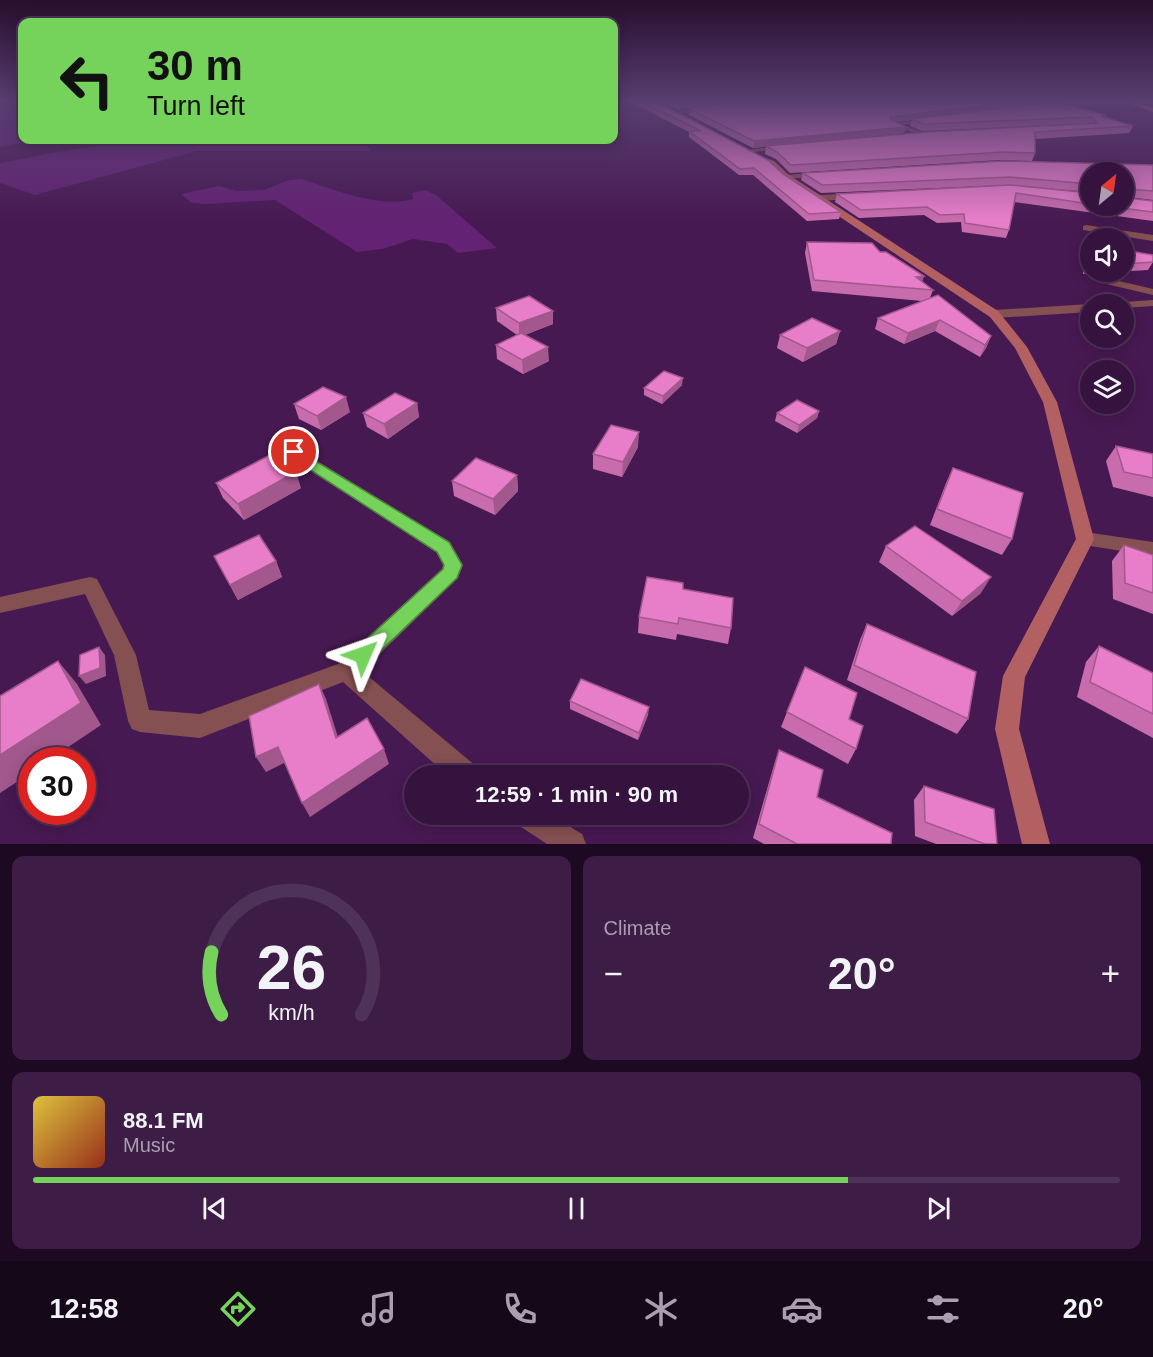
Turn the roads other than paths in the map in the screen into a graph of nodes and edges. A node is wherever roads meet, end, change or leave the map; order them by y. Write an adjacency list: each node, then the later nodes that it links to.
1 (791, 147): 3 (street)
2 (833, 174): 3 (street)
3 (786, 177): 5 (street)
4 (867, 196): 5 (street)
5 (821, 198): 13 (street)
6 (1134, 235): 7 (street)
7 (1153, 238)
8 (1110, 282): 9 (street)
9 (1153, 292)
10 (1153, 303): 11 (street)
11 (1134, 304)
12 (1080, 309): 13 (street)
13 (994, 314): 15 (street)
14 (294, 452): 18 (street)
15 (1085, 540): 16 (street); 22 (street)
16 (1153, 549)
17 (0, 605): 18 (street)
18 (346, 671): 19 (street)
19 (455, 765)
20 (542, 825): 21 (street)
21 (572, 844)
22 (1036, 844)

